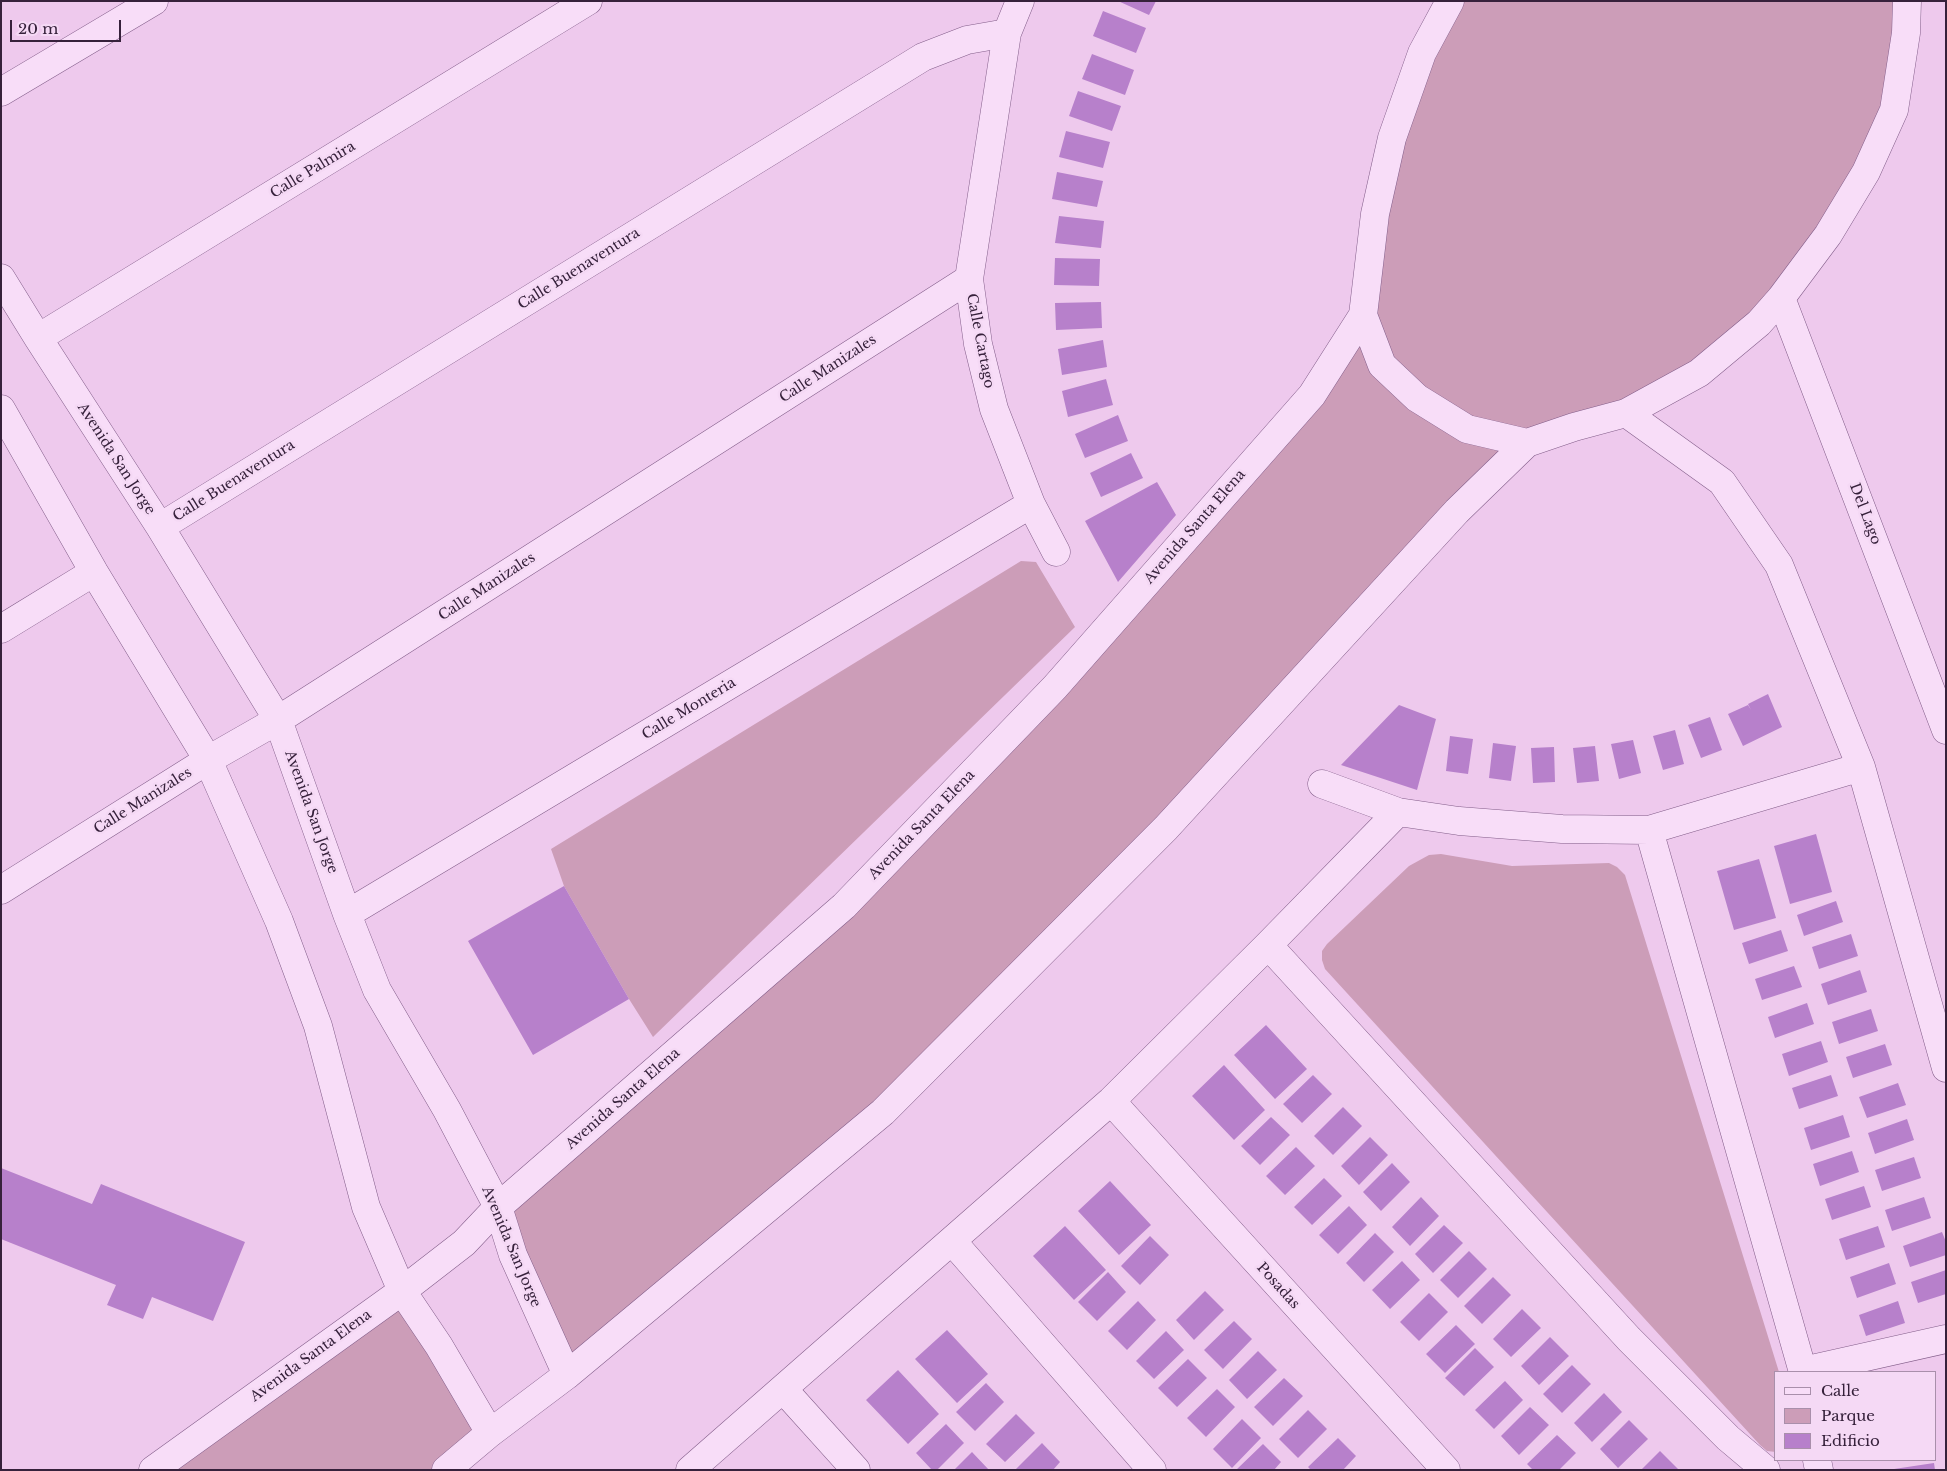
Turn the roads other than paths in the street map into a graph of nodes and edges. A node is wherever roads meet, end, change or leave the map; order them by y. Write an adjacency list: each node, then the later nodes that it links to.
1 (154, 1): 7 (street)
2 (588, 1): 12 (street, Calle Palmira)
3 (1020, 1): 6 (street, Calle Cartago)
4 (1907, 1): 10 (street)
5 (1444, 4): 11 (street, Avenida Santa Elena)
6 (1008, 33): 9 (street, Calle Cartago); 17 (street, Calle Buenaventura)
7 (1, 92)
8 (1, 278): 12 (street, Avenida San Jorge)
9 (969, 278): 16 (street, Calle Cartago); 22 (street, Calle Manizales)
10 (1782, 298): 14 (street); 21 (street, Del Lago)
11 (1363, 315): 15 (street); 34 (street, Avenida Santa Elena)
12 (38, 338): 17 (street, Avenida San Jorge)
13 (1, 409): 19 (street)
14 (1626, 413): 15 (street); 25 (street)
15 (1527, 443): 39 (street)
16 (1031, 504): 18 (street, Calle Cartago); 30 (street, Calle Monteria)
17 (160, 526): 22 (street, Avenida San Jorge)
18 (1056, 552)
19 (94, 572): 20 (street); 24 (street)
20 (1, 629)
21 (1938, 683): 23 (street, Del Lago)
22 (278, 720): 24 (street, Calle Manizales); 30 (street, Avenida San Jorge)
23 (1946, 730)
24 (208, 760): 29 (street, Calle Manizales); 36 (street)
25 (1862, 767): 28 (street); 32 (street)
26 (1322, 784): 27 (street)
27 (1398, 812): 28 (street); 31 (street)
28 (1649, 830): 38 (street)
29 (1, 890)
30 (347, 914): 34 (street, Avenida San Jorge)
31 (1268, 945): 33 (street); 48 (street)
32 (1946, 1068)
33 (1110, 1101): 35 (street); 47 (street, Posadas)
34 (498, 1207): 36 (street, Avenida Santa Elena); 39 (street, Avenida San Jorge)
35 (952, 1241): 40 (street); 46 (street)
36 (402, 1291): 41 (street); 42 (street, Avenida Santa Elena)
37 (1946, 1339): 38 (street)
38 (1803, 1371)
39 (567, 1375): 41 (street)
40 (783, 1389): 44 (street); 45 (street)
41 (490, 1433): 43 (street)
42 (153, 1470)
43 (446, 1470)
44 (690, 1470)
45 (856, 1470)
46 (1152, 1470)
47 (1446, 1470)
48 (1766, 1470)

